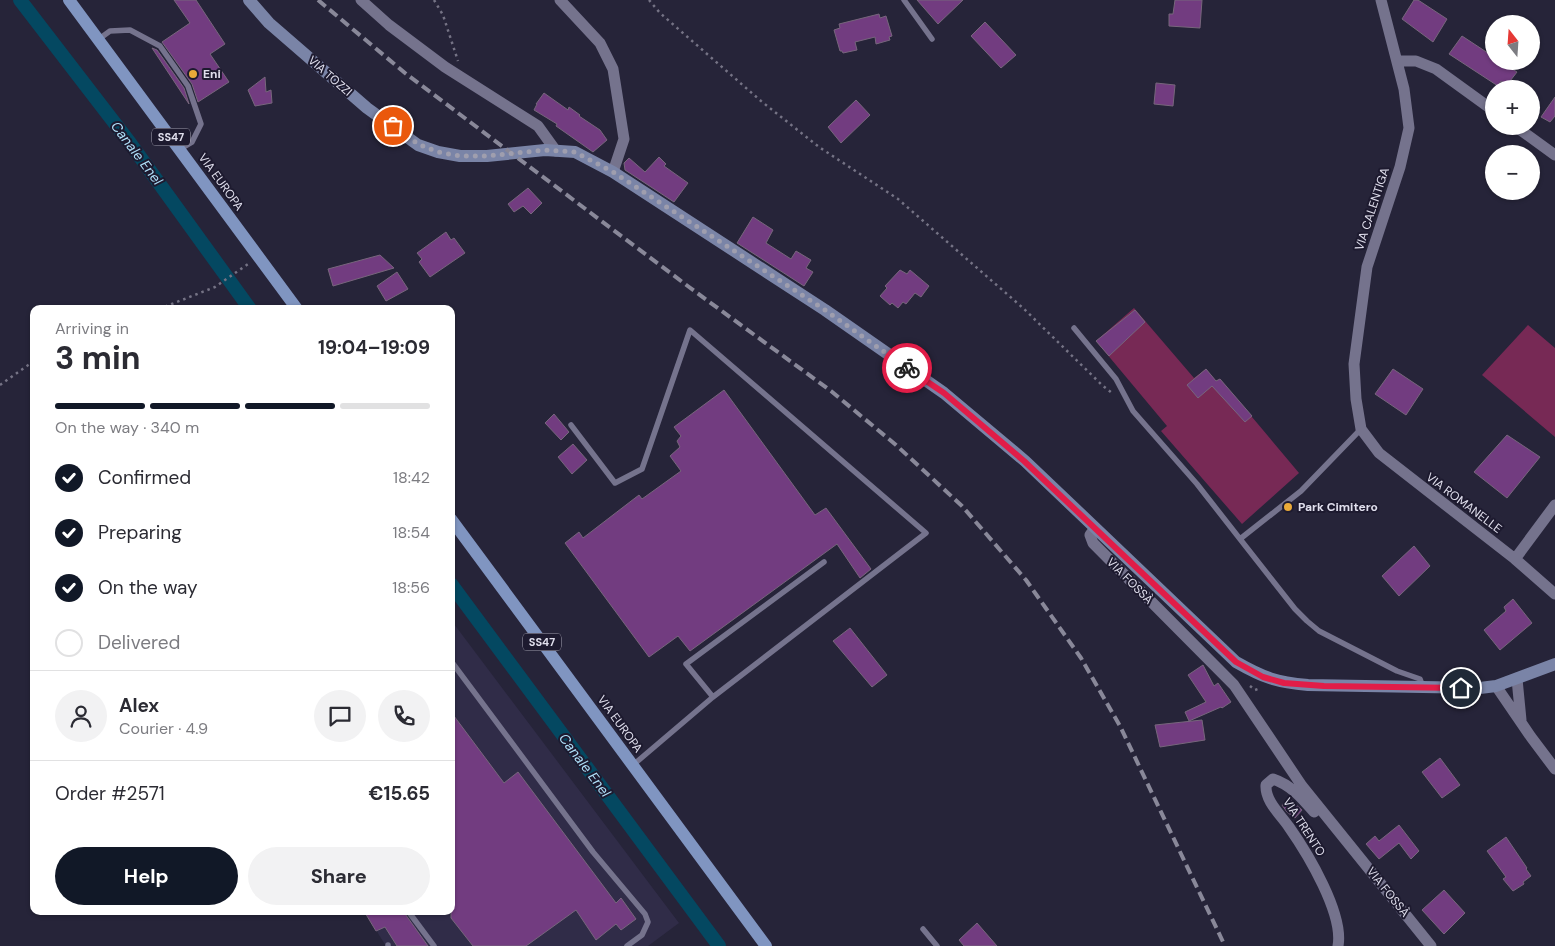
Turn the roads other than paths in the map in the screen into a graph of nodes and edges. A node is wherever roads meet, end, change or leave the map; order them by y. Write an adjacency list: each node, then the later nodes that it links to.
1 (69, 0): 8 (main road, VIA EUROPA / SS47)
2 (249, 0): 13 (main road, VIA TOZZI)
3 (361, 0): 13 (street)
4 (560, 0): 15 (street)
5 (904, 0): 7 (lane)
6 (1381, 0): 9 (street, VIA CALENTIGA)
7 (932, 39)
8 (99, 40): 12 (main road, VIA EUROPA / SS47); 12 (lane)
9 (1398, 61): 10 (street); 19 (street, VIA CALENTIGA)
10 (1485, 105)
11 (1528, 135): 14 (street)
12 (180, 149): 16 (main road, VIA EUROPA / SS47)
13 (551, 150): 15 (main road)
14 (1555, 155)
15 (613, 172): 22 (main road)
16 (294, 305)
17 (1074, 328): 23 (lane)
18 (571, 425): 32 (lane)
19 (1361, 429): 23 (lane); 24 (street, VIA ROMANELLE)
20 (1555, 505): 24 (street)
21 (455, 523): 34 (main road, VIA EUROPA / SS47)
22 (1095, 528): 31 (main road); 36 (street, VIA FOSSÀ)
23 (1240, 539): 31 (lane)
24 (1515, 559): 26 (street, VIA ROMANELLE)
25 (824, 562): 32 (lane)
26 (1555, 594)
27 (1554, 664): 29 (main road)
28 (455, 666): 40 (lane)
29 (1517, 679): 30 (main road); 33 (street)
30 (1496, 686): 31 (main road); 33 (street)
31 (1423, 687)
32 (713, 697): 34 (lane)
33 (1521, 722): 35 (street)
34 (633, 765): 41 (main road, VIA EUROPA / SS47)
35 (1555, 769)
36 (1358, 856): 43 (street, VIA TRENTO); 44 (street, VIA FOSSÀ)
37 (411, 915): 39 (lane)
38 (922, 929): 42 (lane)
39 (434, 946)
40 (627, 946)
41 (766, 946)
42 (937, 946)
43 (1338, 946)
44 (1431, 946)

